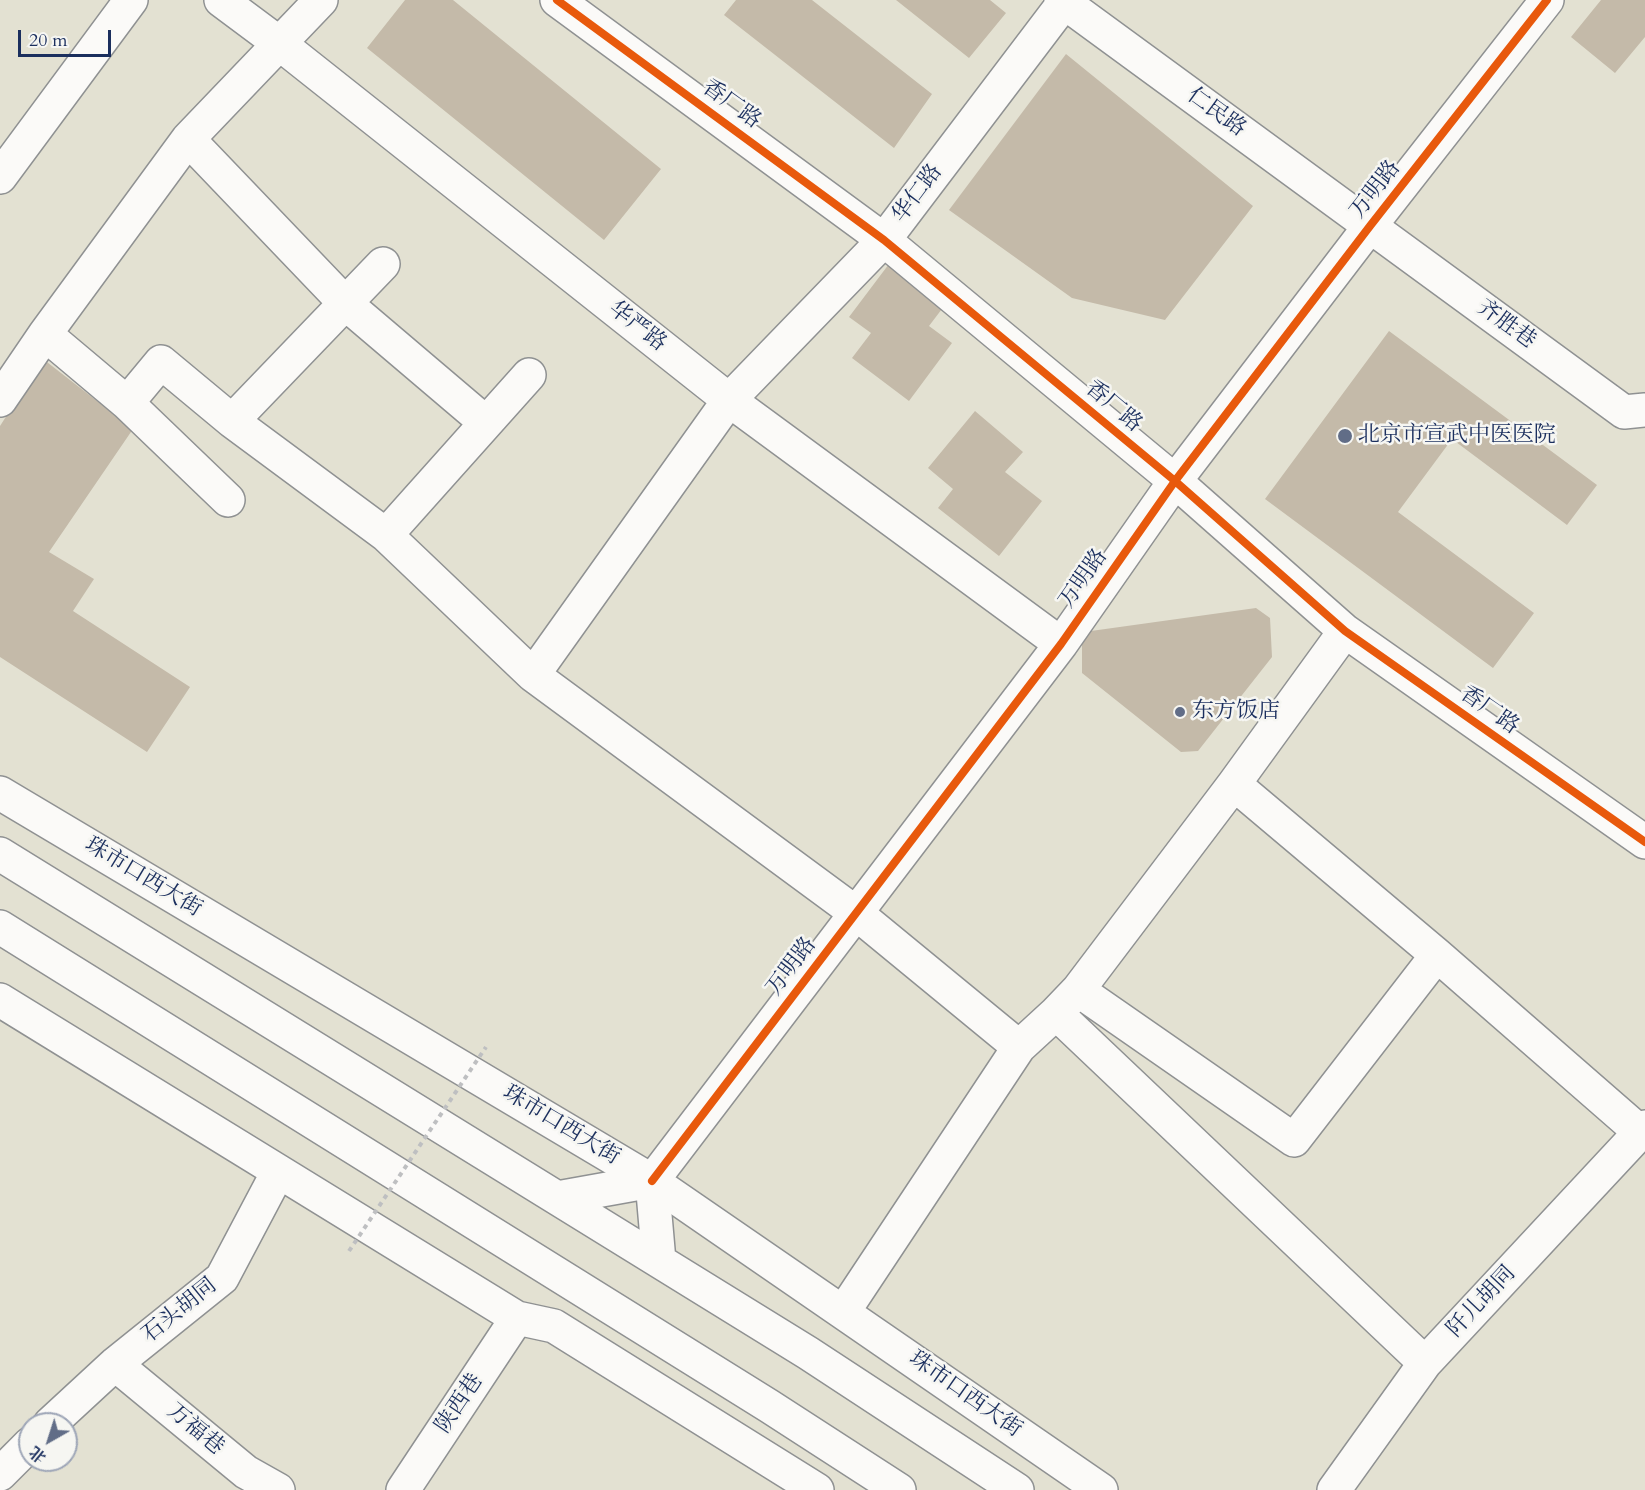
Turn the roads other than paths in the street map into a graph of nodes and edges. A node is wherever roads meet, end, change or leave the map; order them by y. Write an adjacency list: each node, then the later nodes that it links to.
1 (131, 0): 9 (street)
2 (221, 0): 7 (street, 华严路)
3 (321, 0): 7 (street)
4 (556, 0): 11 (street, 香厂路)
5 (1547, 0): 10 (street, 万明路)
6 (1064, 1): 10 (street, 仁民路); 11 (street, 华仁路)
7 (280, 44): 8 (street); 17 (street, 华严路)
8 (188, 139): 13 (street); 14 (street)
9 (0, 177)
10 (1370, 226): 19 (street, 齐胜巷); 22 (street, 万明路)
11 (884, 240): 17 (street, 华仁路); 22 (street, 香厂路)
12 (383, 264): 13 (street)
13 (345, 303): 20 (street); 21 (street)
14 (45, 334): 16 (street); 18 (street)
15 (529, 375): 21 (street)
16 (0, 400)
17 (729, 400): 26 (street, 华严路); 27 (street, 华仁路)
18 (127, 403): 20 (street); 23 (street)
19 (1645, 410)
20 (232, 421): 24 (street)
21 (485, 422): 24 (street)
22 (1175, 481): 25 (street, 香厂路); 26 (street, 万明路)
23 (228, 500)
24 (386, 535): 27 (street)
25 (1345, 631): 28 (street); 30 (street, 香厂路)
26 (1061, 644): 32 (street, 万明路)
27 (533, 675): 32 (street)
28 (1234, 784): 34 (street); 36 (street)
29 (0, 793): 40 (street, 珠市口西大街)
30 (1645, 842)
31 (0, 854): 41 (street)
32 (855, 913): 37 (street); 40 (street, 万明路)
33 (0, 927): 54 (street)
34 (1437, 955): 36 (street); 38 (street)
35 (0, 1000): 39 (street)
36 (1067, 1002): 37 (street); 45 (street)
37 (1018, 1047): 43 (street)
38 (1642, 1130): 45 (street, 阡儿胡同)
39 (278, 1172): 44 (street); 46 (street, 石头胡同)
40 (652, 1181): 41 (street); 42 (street); 43 (street, 珠市口西大街)
41 (557, 1198): 42 (street)
42 (659, 1261): 55 (street)
43 (844, 1311): 56 (street, 珠市口西大街)
44 (517, 1318): 52 (street, 陕西巷); 53 (street)
45 (1425, 1363): 57 (street, 阡儿胡同)
46 (115, 1364): 47 (street, 石头胡同); 50 (street, 万福巷)
47 (63, 1412)
48 (18, 1456): 49 (street)
49 (0, 1474)
50 (239, 1481): 51 (street, 万福巷)
51 (278, 1490)
52 (403, 1490)
53 (817, 1490)
54 (899, 1490)
55 (1017, 1490)
56 (1101, 1490)
57 (1334, 1490)

